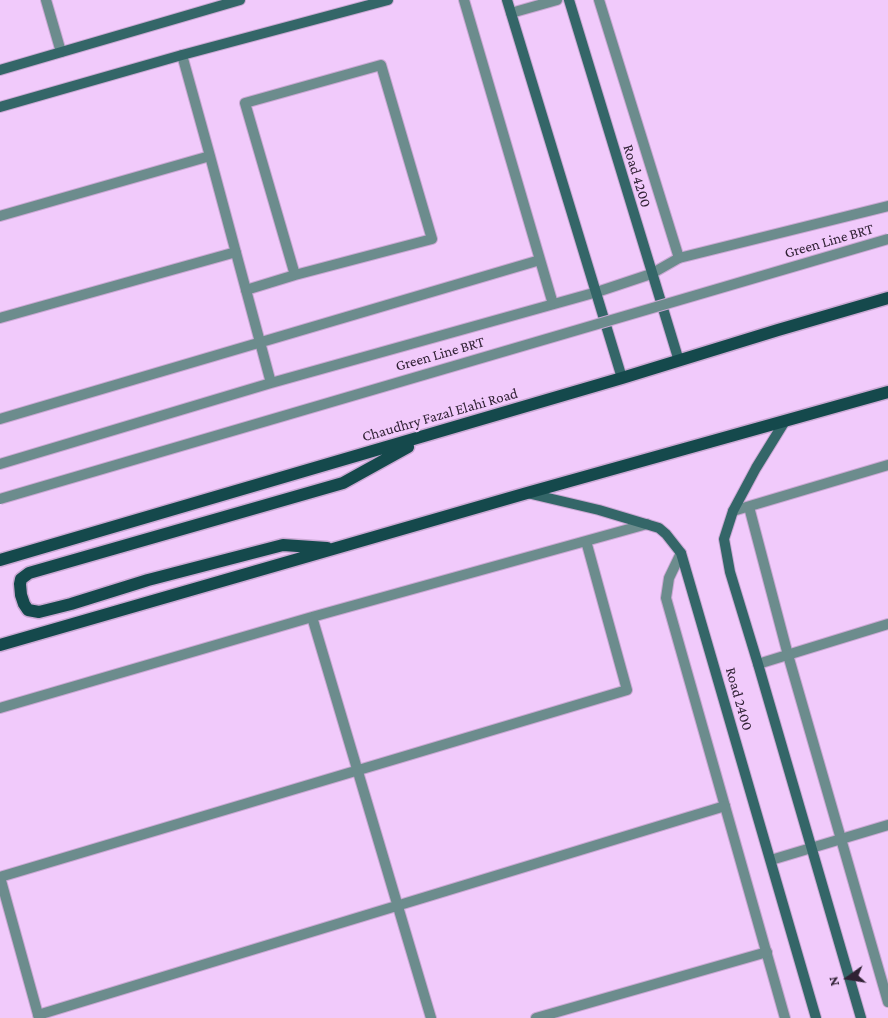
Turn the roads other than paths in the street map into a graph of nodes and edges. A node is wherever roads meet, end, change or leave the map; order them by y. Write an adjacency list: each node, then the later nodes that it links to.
1 (46, 0): 10 (street)
2 (240, 0): 10 (main road)
3 (388, 0): 11 (main road)
4 (464, 0): 20 (street)
5 (507, 0): 9 (main road)
6 (557, 0): 9 (street)
7 (568, 0): 21 (main road, Road 4200)
8 (599, 0): 19 (street)
9 (512, 13): 24 (main road)
10 (61, 52): 12 (main road)
11 (182, 55): 13 (main road); 14 (street)
12 (0, 70)
13 (0, 107)
14 (210, 156): 16 (street); 18 (street)
15 (888, 206): 19 (street)
16 (0, 216)
17 (888, 239): 39 (street, Green Line BRT, bridge)
18 (236, 252): 23 (street); 27 (street)
19 (679, 258): 21 (street)
20 (540, 260): 26 (street); 28 (street)
21 (651, 274): 24 (street); 29 (main road, Road 4200)
22 (295, 275): 22 (street); 23 (street)
23 (246, 290): 28 (street)
24 (597, 292): 26 (street); 30 (main road)
25 (888, 298): 29 (main road, Chaudhry Fazal Elahi Road)
26 (553, 304): 31 (street)
27 (0, 318)
28 (261, 342): 31 (street); 33 (street)
29 (679, 361): 30 (main road, Chaudhry Fazal Elahi Road)
30 (622, 378): 35 (main road, Chaudhry Fazal Elahi Road)
31 (271, 383): 36 (street)
32 (888, 392): 34 (main road)
33 (0, 419)
34 (785, 421): 38 (main road); 41 (main road, Road 2400)
35 (427, 435): 44 (main road); 46 (main road, Chaudhry Fazal Elahi Road)
36 (0, 464)
37 (888, 465): 40 (street)
38 (527, 493): 42 (main road, Road 2400); 44 (main road)
39 (0, 499)
40 (749, 507): 41 (street); 50 (street)
41 (733, 511): 51 (main road, Road 2400)
42 (647, 524): 43 (street); 45 (main road, Road 2400)
43 (586, 541): 47 (street); 53 (street)
44 (336, 549): 49 (main road)
45 (681, 552): 54 (street); 58 (main road, Road 2400)
46 (0, 560)
47 (312, 617): 52 (street); 53 (street)
48 (888, 624): 50 (street)
49 (0, 645)
50 (788, 655): 51 (street); 56 (street)
51 (758, 664): 57 (main road, Road 2400)
52 (0, 708)
53 (358, 770): 59 (street); 60 (street)
54 (725, 806): 60 (street); 61 (street)
55 (888, 825): 56 (street)
56 (841, 839): 57 (street); 62 (street)
57 (812, 848): 58 (street); 68 (main road, Road 2400)
58 (770, 860): 67 (main road, Road 2400)
59 (0, 877): 63 (street)
60 (398, 906): 63 (street); 64 (street)
61 (767, 952): 65 (street); 66 (street)
62 (888, 1002)
63 (38, 1017)
64 (431, 1018)
65 (536, 1018)
66 (786, 1018)
67 (816, 1018)
68 (861, 1018)

